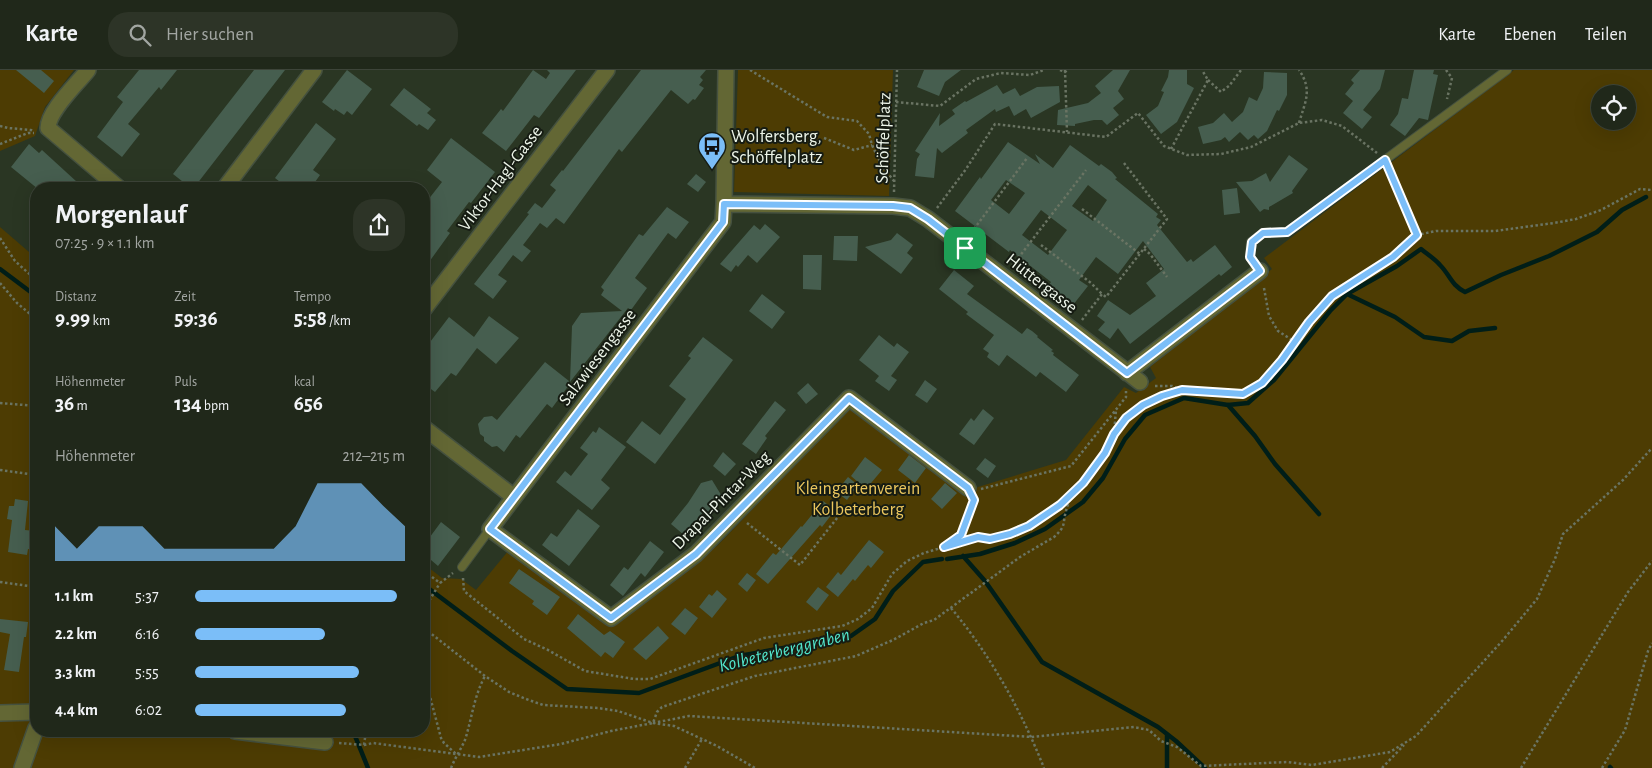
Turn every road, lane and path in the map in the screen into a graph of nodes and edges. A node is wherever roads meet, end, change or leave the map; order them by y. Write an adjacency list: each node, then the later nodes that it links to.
1 (88, 70): 32 (street)
2 (314, 70): 33 (street)
3 (607, 70): 51 (street, Viktor-Hagl-Gasse)
4 (726, 70): 35 (street, Salzwiesengasse)
5 (750, 70): 25 (path)
6 (897, 70): 18 (path, Schöffelplatz)
7 (1029, 70): 16 (path)
8 (1044, 70): 16 (path)
9 (1060, 70): 15 (path)
10 (1202, 70): 17 (path)
11 (1241, 70): 17 (path)
12 (1300, 70): 20 (path)
13 (1446, 70): 19 (path)
14 (1507, 70): 19 (lane)
15 (1065, 71): 22 (path)
16 (1030, 75): 18 (path)
17 (1208, 80): 26 (path)
18 (896, 102): 31 (path, Schöffelplatz)
19 (1454, 108): 28 (lane)
20 (1299, 123): 26 (path); 28 (path)
21 (0, 126): 24 (path)
22 (1067, 132): 26 (path); 38 (path)
23 (824, 138): 25 (path)
24 (0, 144)
25 (872, 145): 31 (path)
26 (1171, 150)
27 (1027, 158): 41 (path)
28 (1385, 160): 39 (path); 45 (lane)
29 (1124, 163): 43 (path)
30 (1086, 170): 47 (path)
31 (894, 181): 36 (path, Schöffelplatz)
32 (112, 182)
33 (229, 182)
34 (1652, 190): 39 (path)
35 (724, 204): 36 (street); 68 (street, Salzwiesengasse)
36 (893, 206): 38 (street, Hüttergasse)
37 (1082, 209): 44 (path)
38 (928, 219): 41 (street, Hüttergasse)
39 (1417, 235): 54 (path)
40 (0, 238): 46 (path)
41 (962, 245): 47 (street, Hüttergasse)
42 (1041, 245): 50 (path)
43 (1144, 249): 44 (path); 48 (path)
44 (1140, 254): 50 (path)
45 (1260, 271): 54 (path); 55 (street)
46 (30, 275)
47 (1003, 277): 53 (street, Hüttergasse)
48 (1167, 277)
49 (0, 283): 52 (path)
50 (1102, 294): 53 (path)
51 (430, 301)
52 (30, 314)
53 (1074, 332): 55 (street, Hüttergasse)
54 (1295, 342): 57 (path)
55 (1127, 373): 56 (street, Hüttergasse); 60 (path)
56 (1140, 382): 57 (path)
57 (1182, 390): 62 (path)
58 (0, 403): 59 (path)
59 (30, 406)
60 (1116, 410): 62 (path); 66 (path)
61 (430, 433): 68 (street)
62 (1114, 434): 67 (path)
63 (1652, 448): 94 (path)
64 (0, 470): 65 (path)
65 (30, 474)
66 (968, 488): 70 (street, Drapal-Pintar-Weg); 72 (path)
67 (1072, 495): 72 (path); 80 (path)
68 (514, 497): 71 (street, Salzwiesengasse)
69 (841, 513): 70 (path)
70 (736, 514): 71 (street, Drapal-Pintar-Weg)
71 (490, 529): 74 (lane)
72 (944, 547): 74 (path)
73 (1652, 561): 105 (path)
74 (462, 567): 77 (path)
75 (430, 576): 77 (path)
76 (0, 582): 78 (path)
77 (440, 583): 79 (path)
78 (30, 586)
79 (430, 598)
80 (950, 608): 87 (path); 91 (path)
81 (430, 633): 83 (path)
82 (1652, 643): 106 (path)
83 (485, 676): 87 (path); 97 (path)
84 (430, 697): 97 (path)
85 (30, 712): 86 (street)
86 (0, 713)
87 (653, 723): 91 (path); 92 (path); 97 (path)
88 (33, 737): 99 (street)
89 (284, 737): 93 (street)
90 (365, 737): 96 (path)
91 (1032, 737): 98 (path); 103 (path)
92 (702, 739): 101 (path); 102 (path)
93 (325, 742)
94 (1407, 742): 98 (path); 104 (path)
95 (350, 744): 96 (path)
96 (364, 745): 97 (path)
97 (456, 755): 100 (path)
98 (1201, 767)
99 (22, 768)
100 (451, 768)
101 (685, 768)
102 (755, 768)
103 (1044, 768)
104 (1382, 768)
105 (1521, 768)
106 (1602, 768)

